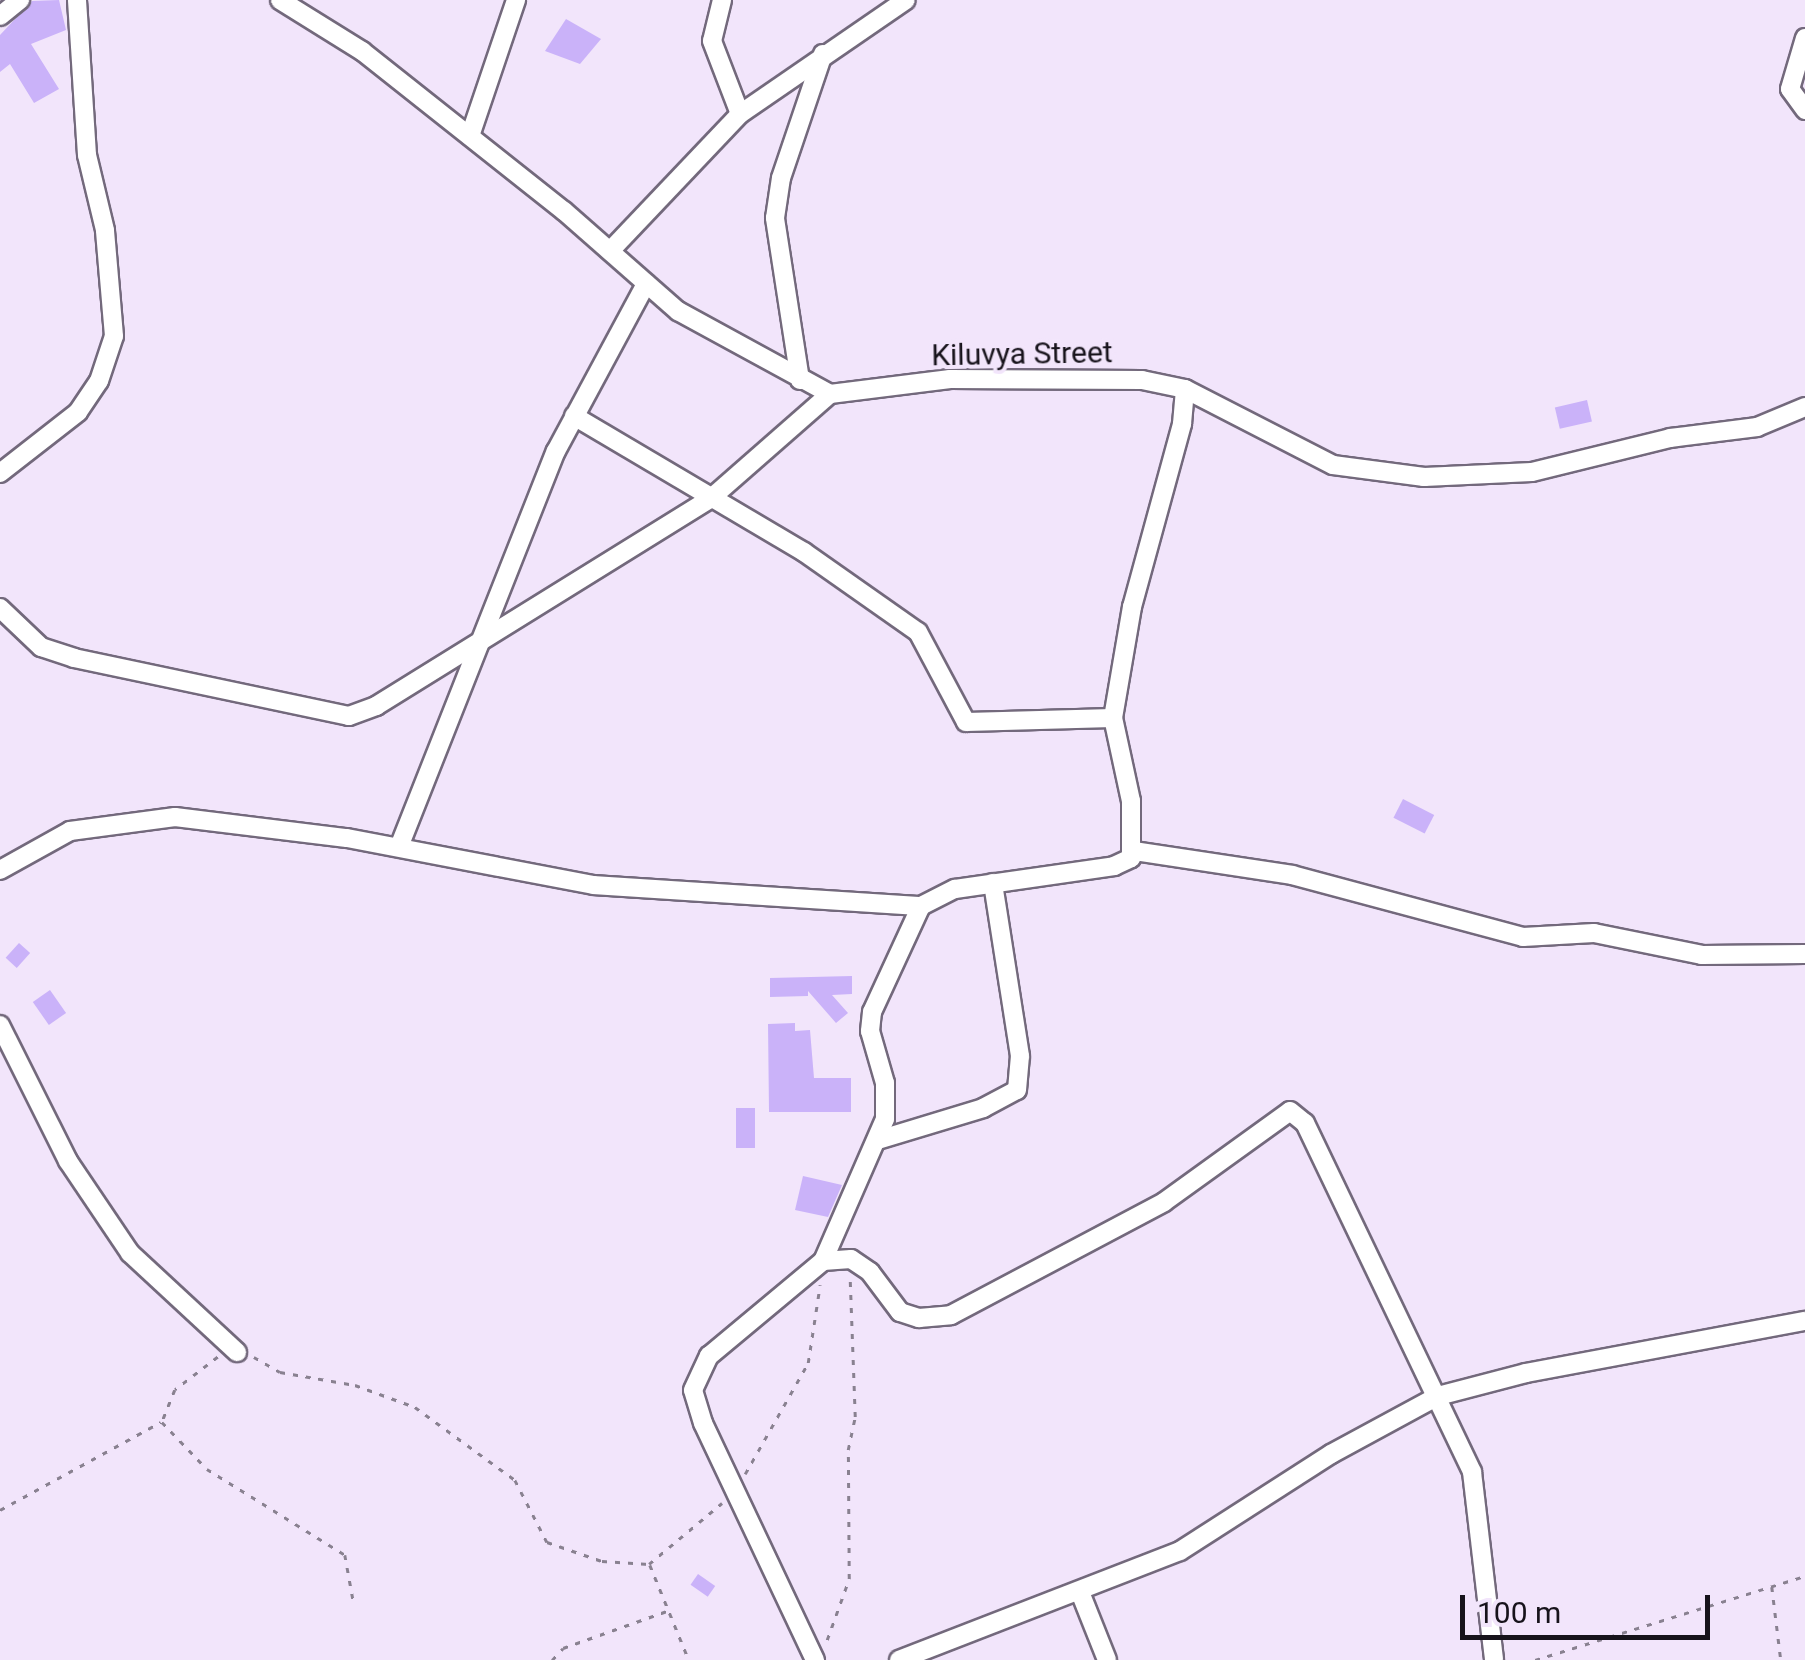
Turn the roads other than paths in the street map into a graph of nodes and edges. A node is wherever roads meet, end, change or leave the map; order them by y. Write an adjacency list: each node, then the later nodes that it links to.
1 (20, 0): 7 (street)
2 (77, 0): 20 (street)
3 (280, 0): 12 (street)
4 (516, 0): 12 (street)
5 (722, 0): 11 (street)
6 (906, 0): 9 (street)
7 (0, 16)
8 (1805, 38): 10 (street)
9 (823, 54): 11 (street); 15 (street)
10 (1805, 110)
11 (740, 114): 13 (street)
12 (470, 136): 13 (street)
13 (610, 252): 14 (street)
14 (646, 284): 15 (street); 19 (street)
15 (800, 380): 17 (street)
16 (1184, 388): 17 (street, Kiluvya Street); 18 (street, Kiluvya Street); 24 (street)
17 (830, 394): 21 (street)
18 (1805, 407)
19 (574, 416): 21 (street); 23 (street)
20 (0, 473)
21 (710, 499): 23 (street); 24 (street)
22 (0, 608): 23 (street)
23 (486, 632): 25 (street)
24 (1113, 718): 26 (street)
25 (400, 848): 27 (street); 29 (street)
26 (1134, 851): 28 (street); 30 (street)
27 (0, 870)
28 (994, 883): 29 (street); 32 (street)
29 (921, 906): 32 (street)
30 (1805, 954)
31 (0, 1025): 35 (street)
32 (878, 1140): 33 (street)
33 (823, 1261): 36 (street); 38 (street)
34 (1805, 1320): 36 (street)
35 (237, 1352)
36 (1438, 1396): 37 (street); 41 (street)
37 (1080, 1592): 39 (street); 40 (street)
38 (820, 1652)
39 (899, 1660)
40 (1106, 1660)
41 (1494, 1660)

